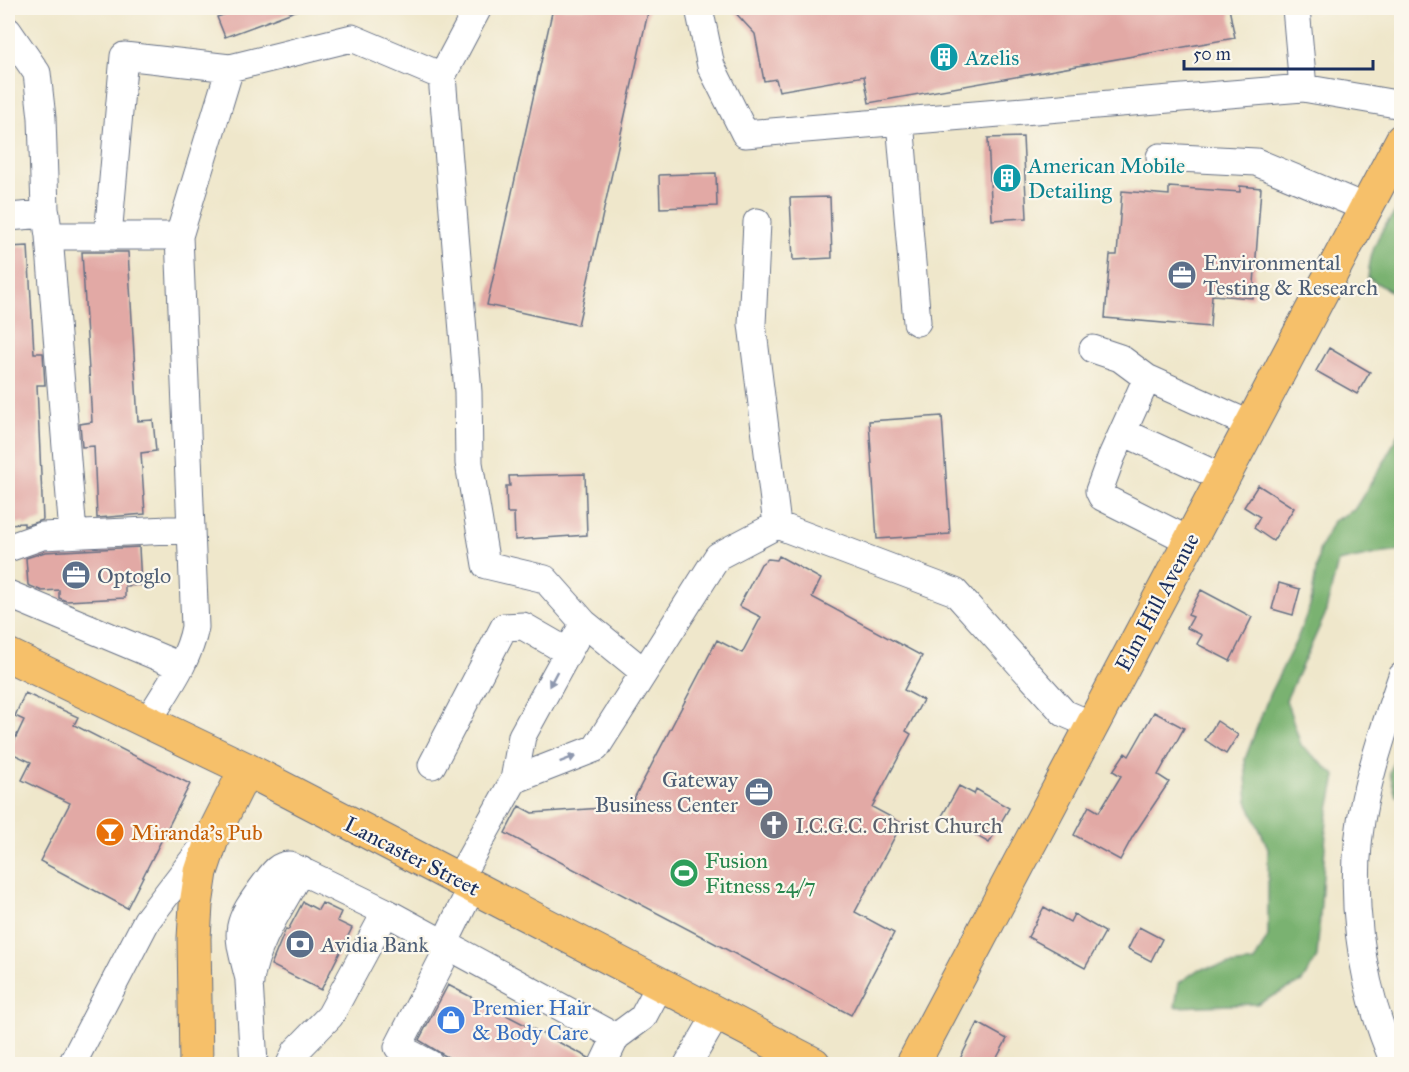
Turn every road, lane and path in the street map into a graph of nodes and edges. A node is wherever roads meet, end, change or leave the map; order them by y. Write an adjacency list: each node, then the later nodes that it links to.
1 (478, 8): 6 (street)
2 (699, 8): 9 (street)
3 (1296, 8): 7 (street)
4 (8, 31): 15 (street)
5 (230, 69): 6 (street); 16 (street); 17 (street)
6 (442, 76): 30 (street)
7 (1303, 88): 8 (street); 9 (street)
8 (1401, 105)
9 (900, 121): 18 (street)
10 (1401, 140): 12 (main road, Elm Hill Avenue)
11 (1160, 158): 12 (street)
12 (1366, 208): 21 (main road, Elm Hill Avenue)
13 (8, 217): 15 (street)
14 (758, 222): 24 (street)
15 (47, 225): 16 (street); 26 (street)
16 (108, 236): 17 (street)
17 (179, 236): 25 (street)
18 (917, 322)
19 (1093, 349): 20 (street)
20 (1148, 378): 21 (street); 22 (street)
21 (1251, 425): 23 (main road, Elm Hill Avenue)
22 (1123, 432): 23 (street); 27 (street)
23 (1223, 478): 27 (main road, Elm Hill Avenue)
24 (777, 525): 34 (street); 37 (street)
25 (190, 529): 26 (street); 33 (street)
26 (73, 534): 28 (street)
27 (1190, 541): 37 (main road, Elm Hill Avenue)
28 (8, 548)
29 (8, 594): 33 (street)
30 (584, 622): 31 (street); 34 (street)
31 (568, 652): 38 (street); 40 (street, one-way to 40)
32 (8, 655): 36 (main road, Lancaster Street)
33 (180, 666): 36 (street)
34 (644, 672): 40 (street, one-way to 34)
35 (1401, 676): 59 (street)
36 (147, 721): 39 (main road, Lancaster Street)
37 (1092, 725): 58 (main road, Elm Hill Avenue)
38 (432, 765)
39 (246, 769): 41 (main road); 43 (main road, Lancaster Street)
40 (514, 780): 43 (street)
41 (214, 833): 51 (street); 52 (main road)
42 (300, 870): 44 (street); 46 (street); 46 (street)
43 (466, 884): 45 (street); 47 (main road, Lancaster Street)
44 (386, 912): 45 (street); 54 (street)
45 (446, 946): 49 (street); 55 (street)
46 (250, 983): 53 (street)
47 (660, 985): 48 (main road, Lancaster Street); 49 (street)
48 (717, 1014): 50 (main road, Lancaster Street); 57 (street)
49 (616, 1037): 56 (street)
50 (804, 1062)
51 (72, 1065)
52 (196, 1065)
53 (254, 1065)
54 (290, 1065)
55 (430, 1065)
56 (603, 1065)
57 (688, 1065)
58 (913, 1065)
59 (1395, 1065)

